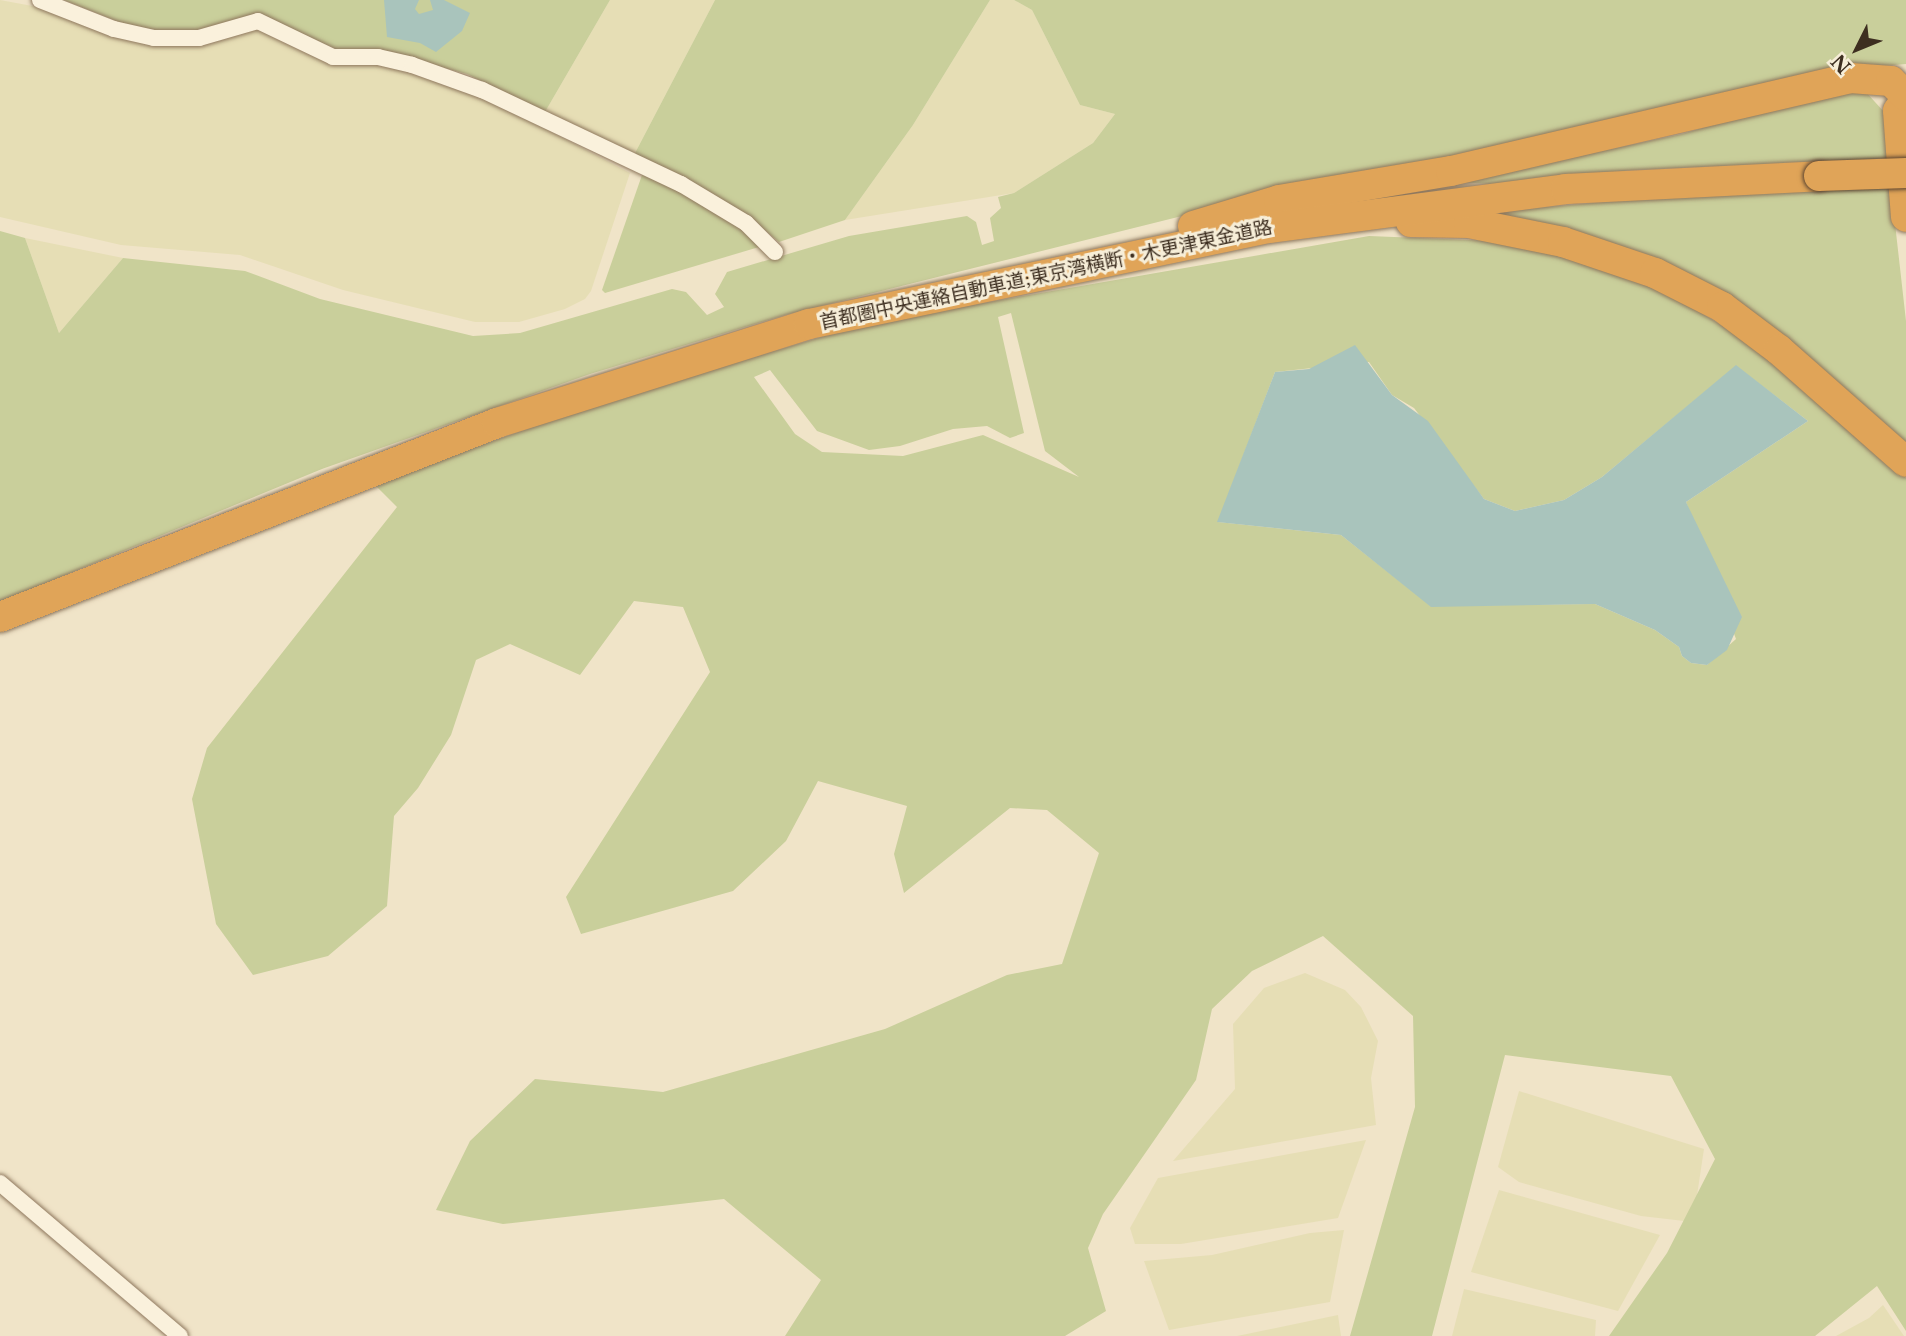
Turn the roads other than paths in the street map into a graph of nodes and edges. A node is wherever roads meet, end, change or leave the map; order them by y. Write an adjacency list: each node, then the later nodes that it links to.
1 (40, 0): 6 (street)
2 (1906, 97): 4 (highway); 7 (highway)
3 (1906, 173): 5 (highway, 首都圏中央連絡自動車道;東京湾横断・木更津東金道路, bridge)
4 (1906, 217)
5 (1270, 228): 7 (highway, 首都圏中央連絡自動車道;東京湾横断・木更津東金道路); 8 (highway)
6 (775, 251)
7 (1018, 277): 9 (highway, 首都圏中央連絡自動車道;東京湾横断・木更津東金道路)
8 (1906, 462)
9 (219, 531): 10 (highway, 首都圏中央連絡自動車道;東京湾横断・木更津東金道路); 11 (highway, 首都圏中央連絡自動車道;東京湾横断・木更津東金道路)
10 (0, 617)
11 (0, 635)
12 (0, 1183): 13 (street)
13 (180, 1336)

